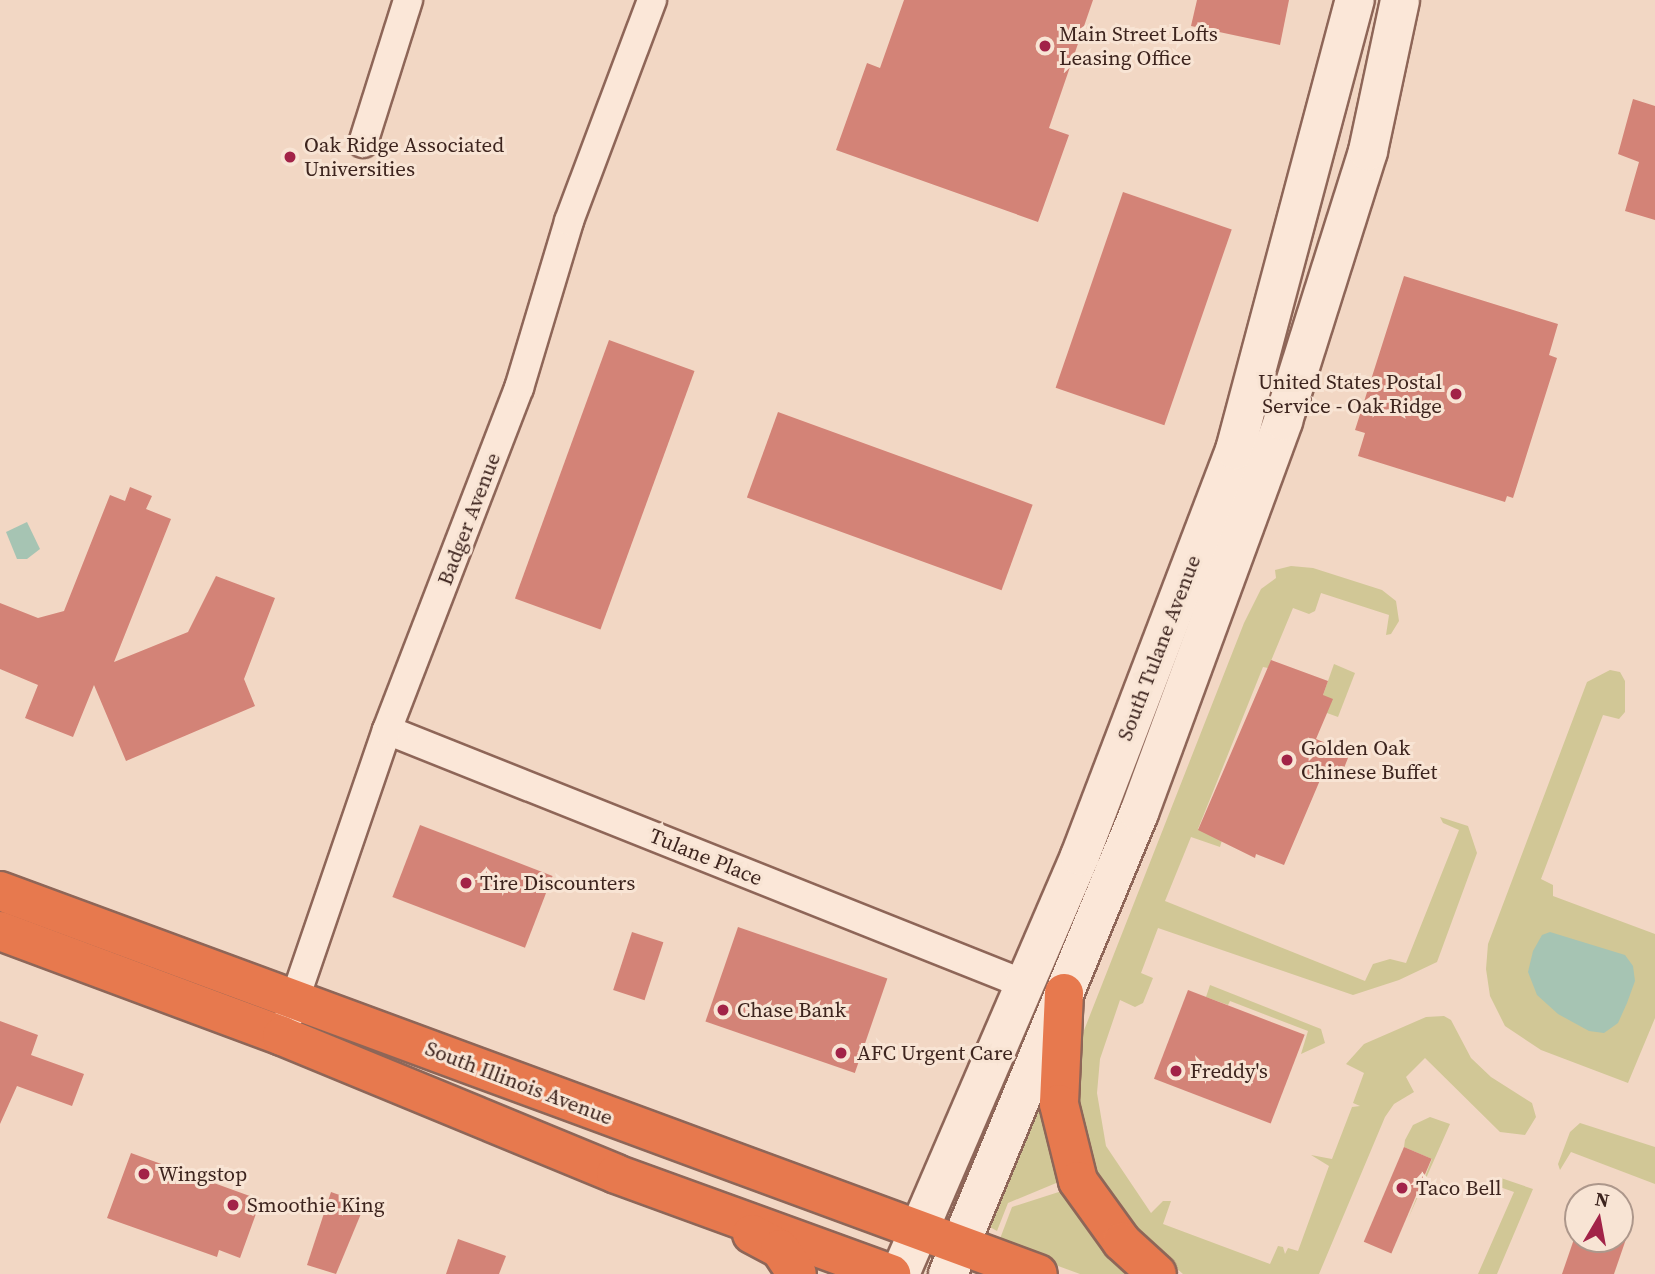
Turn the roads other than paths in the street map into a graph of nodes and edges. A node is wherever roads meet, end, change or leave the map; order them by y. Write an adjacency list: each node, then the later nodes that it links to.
1 (408, 0): 5 (street)
2 (652, 0): 6 (street, Badger Avenue)
3 (1354, 0): 9 (main road, South Tulane Avenue)
4 (1400, 0): 10 (main road, South Tulane Avenue)
5 (363, 143)
6 (387, 730): 9 (street, Tulane Place); 11 (street, Badger Avenue)
7 (0, 891): 11 (highway, South Illinois Avenue)
8 (0, 931): 12 (highway, South Illinois Avenue)
9 (1024, 984): 14 (main road, South Tulane Avenue)
10 (1064, 993): 15 (main road, South Tulane Avenue); 20 (highway)
11 (295, 999): 12 (street, Badger Avenue); 14 (highway, South Illinois Avenue)
12 (282, 1036): 13 (highway, South Illinois Avenue)
13 (685, 1198): 16 (highway); 17 (highway, South Illinois Avenue)
14 (917, 1233): 15 (highway, South Illinois Avenue); 18 (main road, South Tulane Avenue)
15 (953, 1260): 19 (highway, South Illinois Avenue)
16 (797, 1274)
17 (891, 1274)
18 (900, 1274)
19 (1038, 1274)
20 (1157, 1274)

